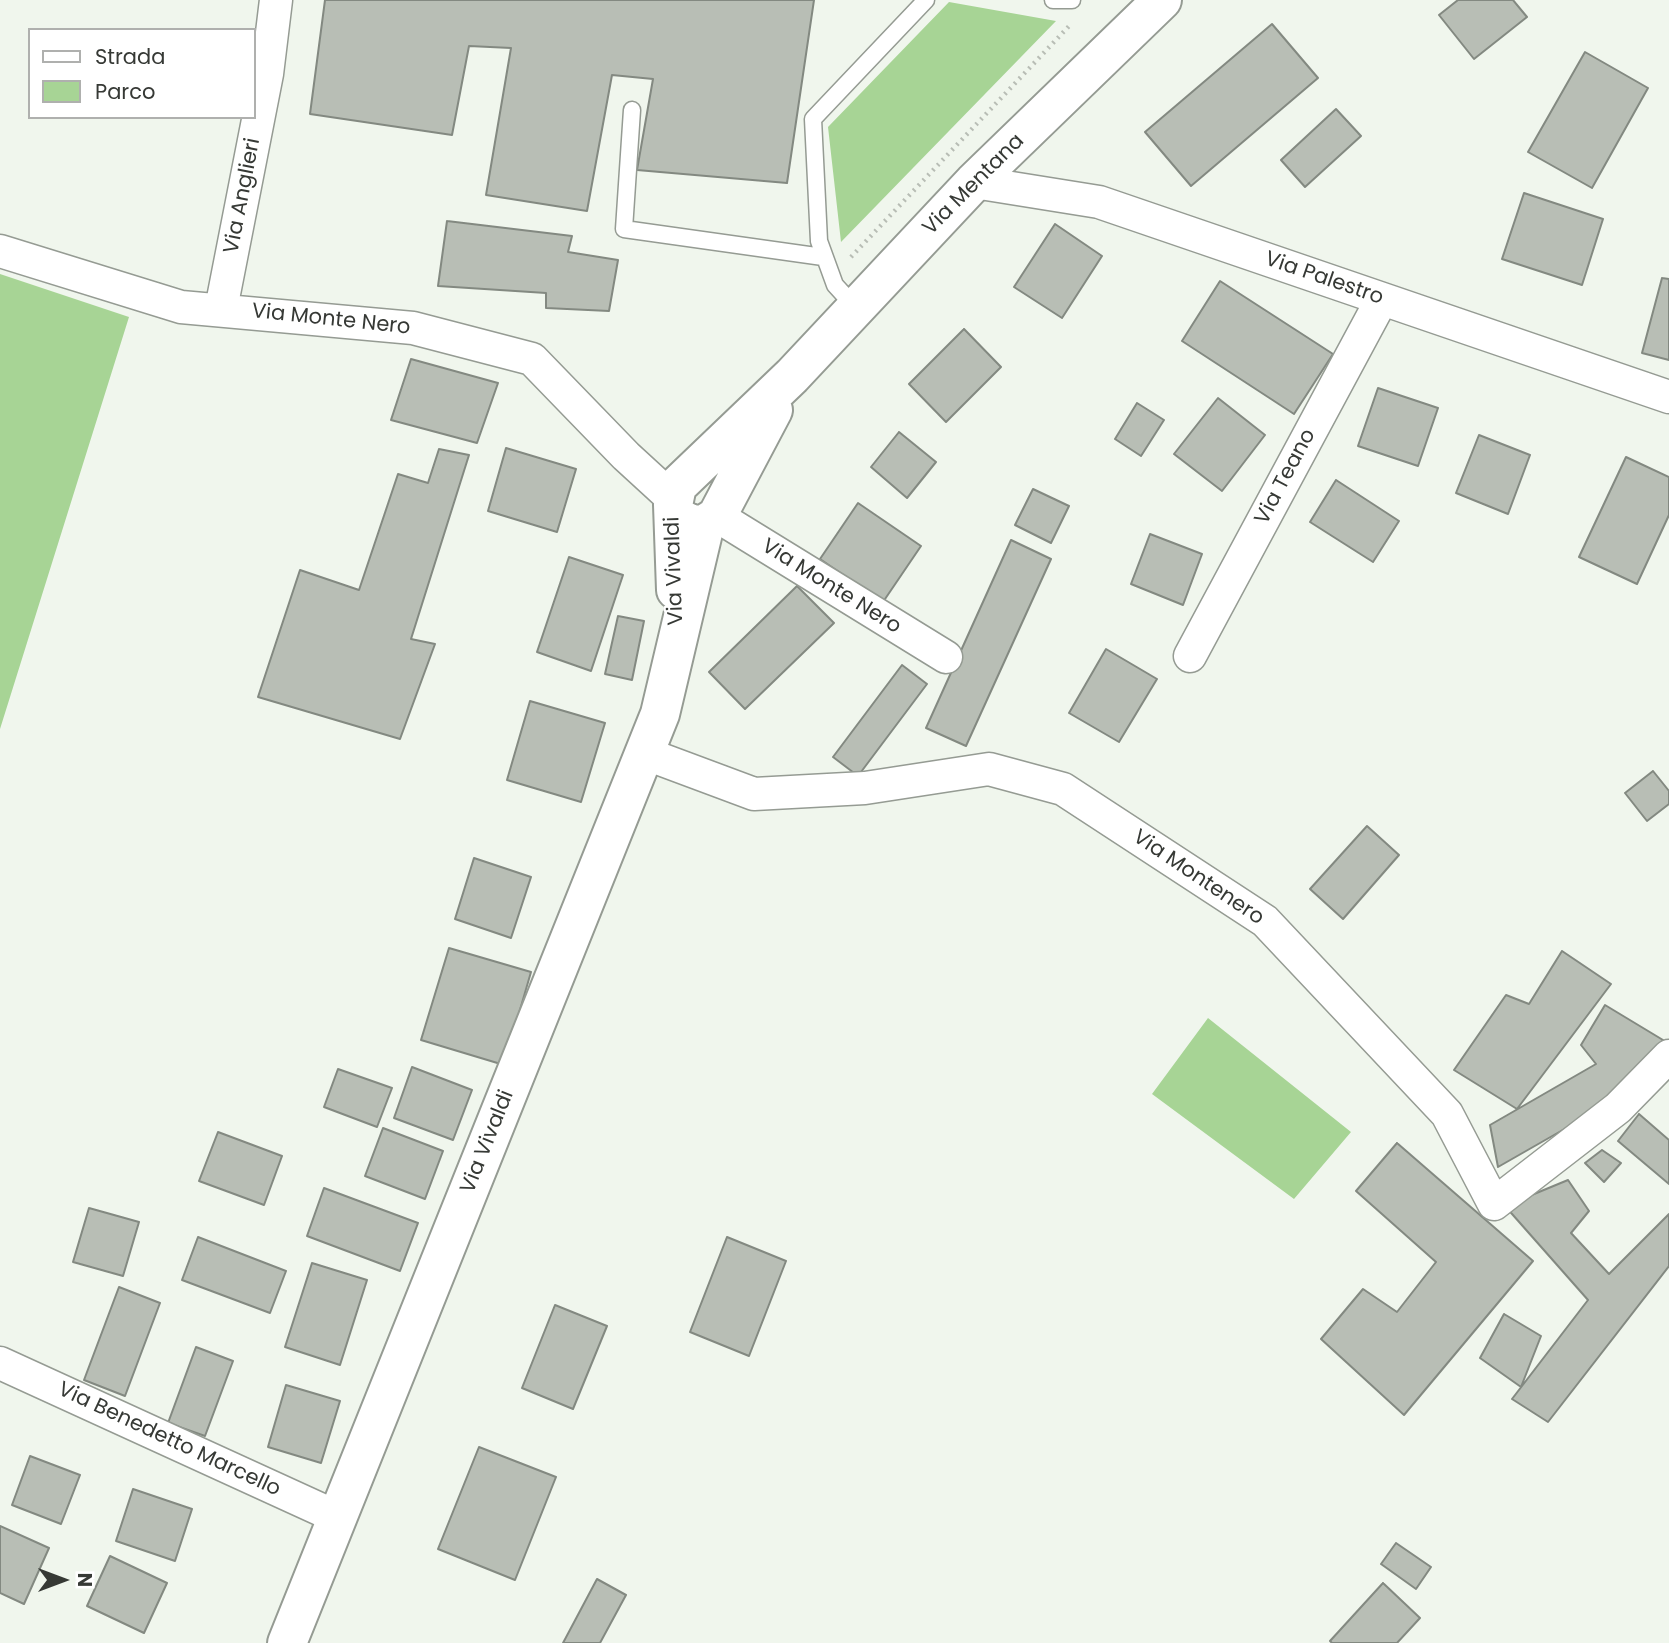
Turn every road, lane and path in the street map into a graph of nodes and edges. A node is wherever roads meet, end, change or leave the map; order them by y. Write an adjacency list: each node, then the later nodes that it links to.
1 (276, 0): 12 (street, Via Anglieri)
2 (926, 0): 9 (lane)
3 (1053, 0): 4 (lane)
4 (1072, 0)
5 (1162, 0): 7 (street, Via Mentana)
6 (632, 110): 9 (lane)
7 (974, 182): 10 (street, Via Palestro); 11 (street, Via Mentana)
8 (0, 251): 12 (street, Via Monte Nero)
9 (823, 257): 11 (lane)
10 (1382, 299): 13 (street, Via Palestro); 15 (street, Via Teano)
11 (856, 308): 14 (street, Via Mentana)
12 (220, 309): 14 (street, Via Monte Nero)
13 (1669, 397)
14 (695, 501): 16 (street, Via Monte Nero); 17 (street, Via Vivaldi)
15 (1189, 656)
16 (946, 657)
17 (644, 753): 18 (street, Via Montenero); 20 (street, Via Vivaldi)
18 (1669, 1056)
19 (0, 1363): 20 (street, Via Benedetto Marcello)
20 (337, 1517): 21 (street, Via Vivaldi)
21 (287, 1643)

